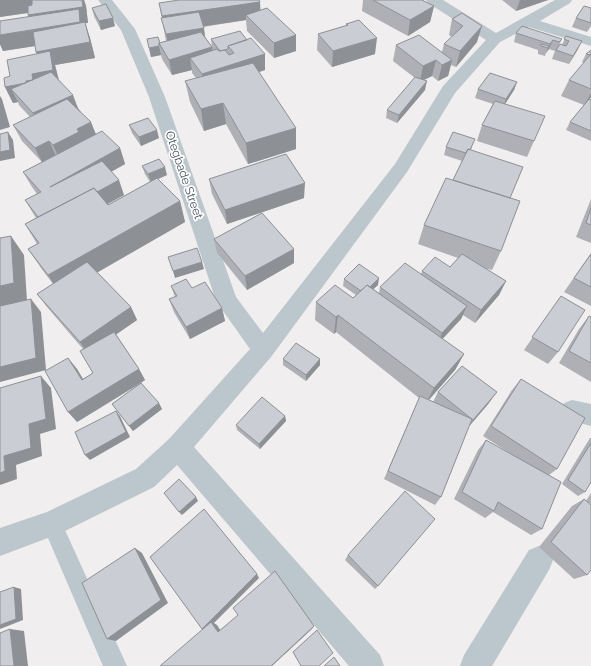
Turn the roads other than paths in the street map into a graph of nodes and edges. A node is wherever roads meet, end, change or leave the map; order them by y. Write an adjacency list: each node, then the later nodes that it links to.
1 (105, 0): 7 (street, Otegbade Street)
2 (433, 0): 5 (street)
3 (565, 0): 4 (street)
4 (528, 22): 5 (street); 6 (street)
5 (495, 39): 7 (street)
6 (591, 42)
7 (263, 350): 8 (street)
8 (178, 447): 9 (street); 13 (street)
9 (52, 524): 10 (street); 12 (lane)
10 (0, 542)
11 (539, 560): 14 (street)
12 (115, 666)
13 (369, 666)
14 (474, 666)

